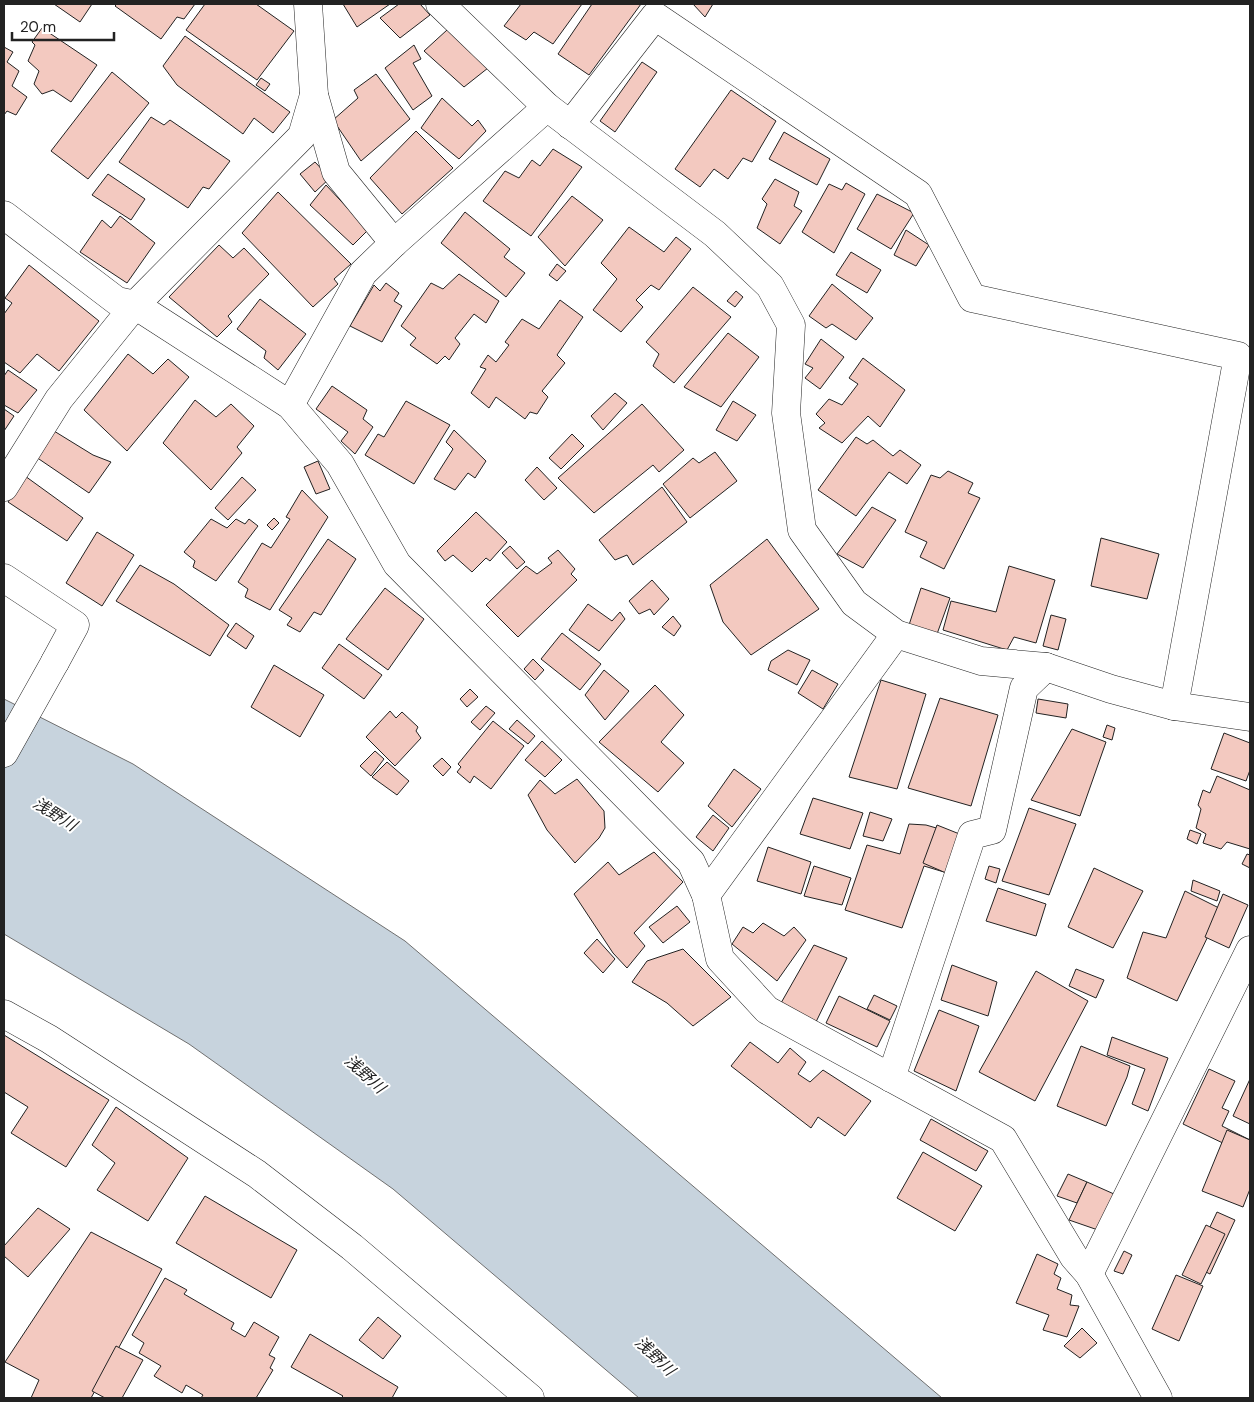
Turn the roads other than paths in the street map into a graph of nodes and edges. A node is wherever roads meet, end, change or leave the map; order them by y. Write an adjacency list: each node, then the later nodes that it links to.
1 (308, 4): 3 (street)
2 (440, 4): 4 (street)
3 (314, 96): 7 (street); 8 (street)
4 (547, 108): 5 (street); 7 (street)
5 (570, 125): 12 (street); 14 (street)
6 (4, 215): 8 (street)
7 (394, 243): 9 (street)
8 (135, 305): 9 (street); 10 (street)
9 (290, 405): 17 (street)
10 (4, 486)
11 (4, 578): 16 (street)
12 (896, 634): 13 (street); 17 (street)
13 (1046, 667): 14 (street); 20 (street)
14 (1174, 706): 15 (street)
15 (1250, 717)
16 (4, 753)
17 (706, 895): 20 (street)
18 (1250, 950): 21 (street)
19 (4, 1014): 22 (street)
20 (891, 1078): 21 (street)
21 (1089, 1274): 23 (street)
22 (530, 1398)
23 (1158, 1398)

